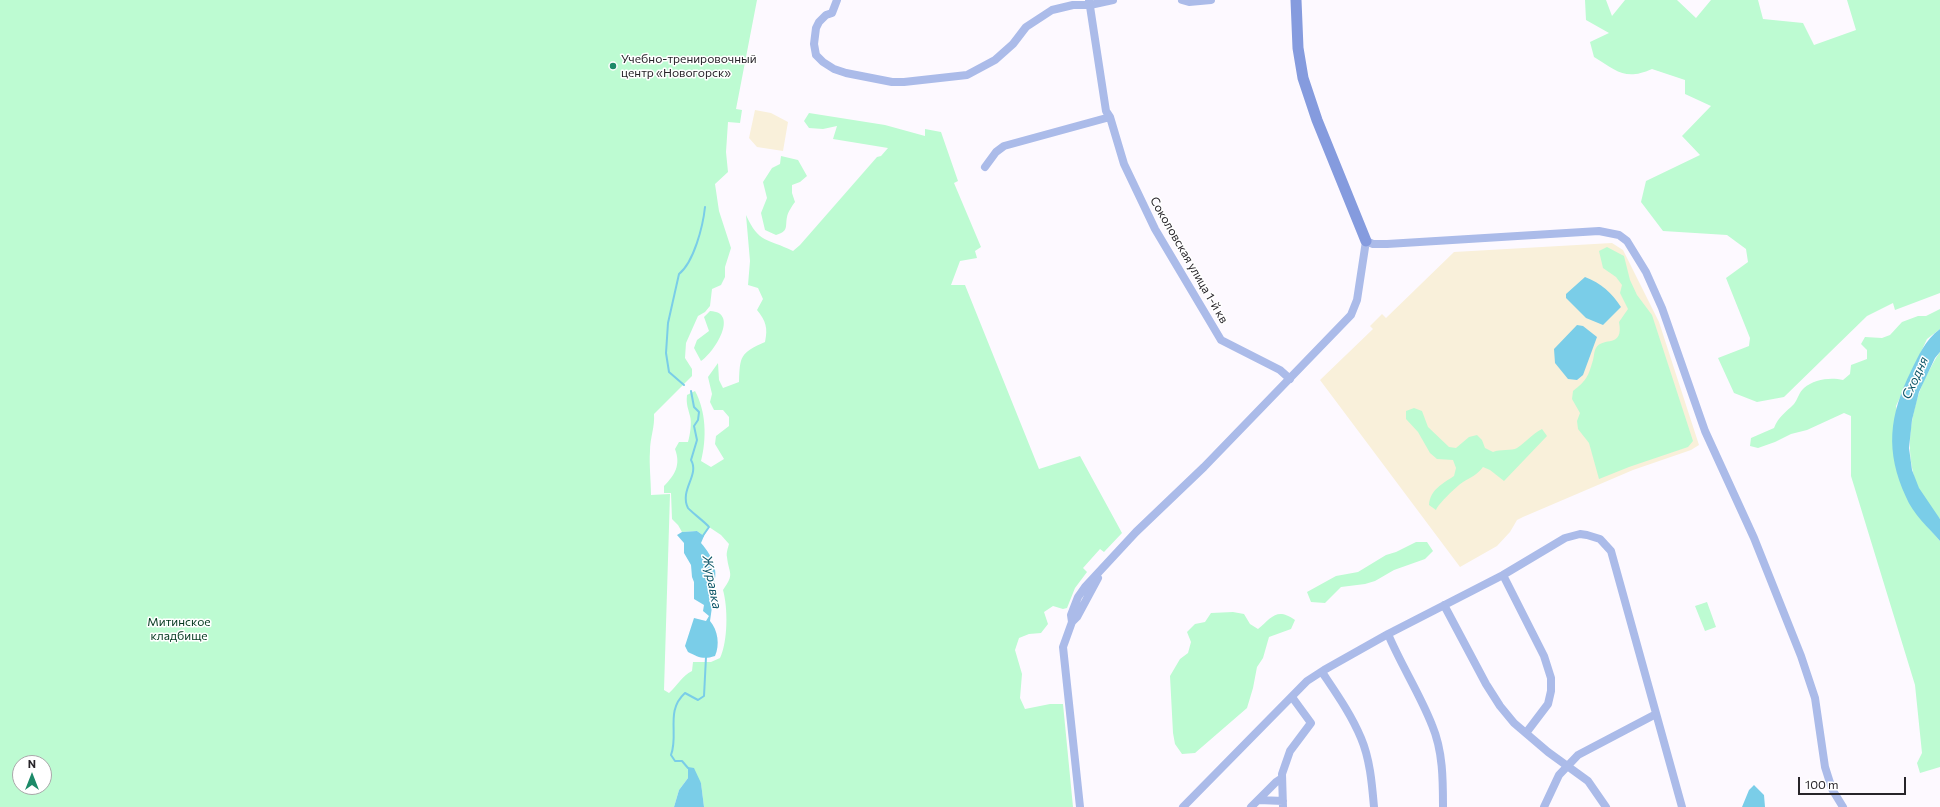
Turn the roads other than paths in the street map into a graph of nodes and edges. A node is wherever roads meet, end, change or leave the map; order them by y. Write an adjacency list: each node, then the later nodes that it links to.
1 (837, 0): 6 (street)
2 (1113, 0): 6 (street)
3 (1182, 0): 4 (street)
4 (1211, 0)
5 (1296, 0): 9 (street)
6 (1089, 2): 7 (street, Соколовская улица 1-й кв)
7 (1110, 117): 8 (street); 10 (street, Соколовская улица 1-й кв)
8 (985, 167)
9 (1366, 241): 10 (street); 30 (street)
10 (1290, 379): 22 (street)
11 (1503, 575): 12 (street); 16 (street); 17 (street)
12 (1444, 605): 13 (street); 17 (street)
13 (1388, 634): 14 (street); 26 (street)
14 (1322, 672): 15 (street); 25 (street)
15 (1292, 697): 19 (street); 23 (street)
16 (1656, 714): 18 (street); 29 (street)
17 (1526, 733): 18 (street)
18 (1567, 766): 27 (street); 28 (street)
19 (1282, 778): 20 (street); 21 (street)
20 (1259, 800): 21 (street); 24 (street)
21 (1283, 804)
22 (1080, 807)
23 (1183, 807)
24 (1251, 807)
25 (1374, 807)
26 (1443, 807)
27 (1544, 807)
28 (1606, 807)
29 (1682, 807)
30 (1843, 807)

